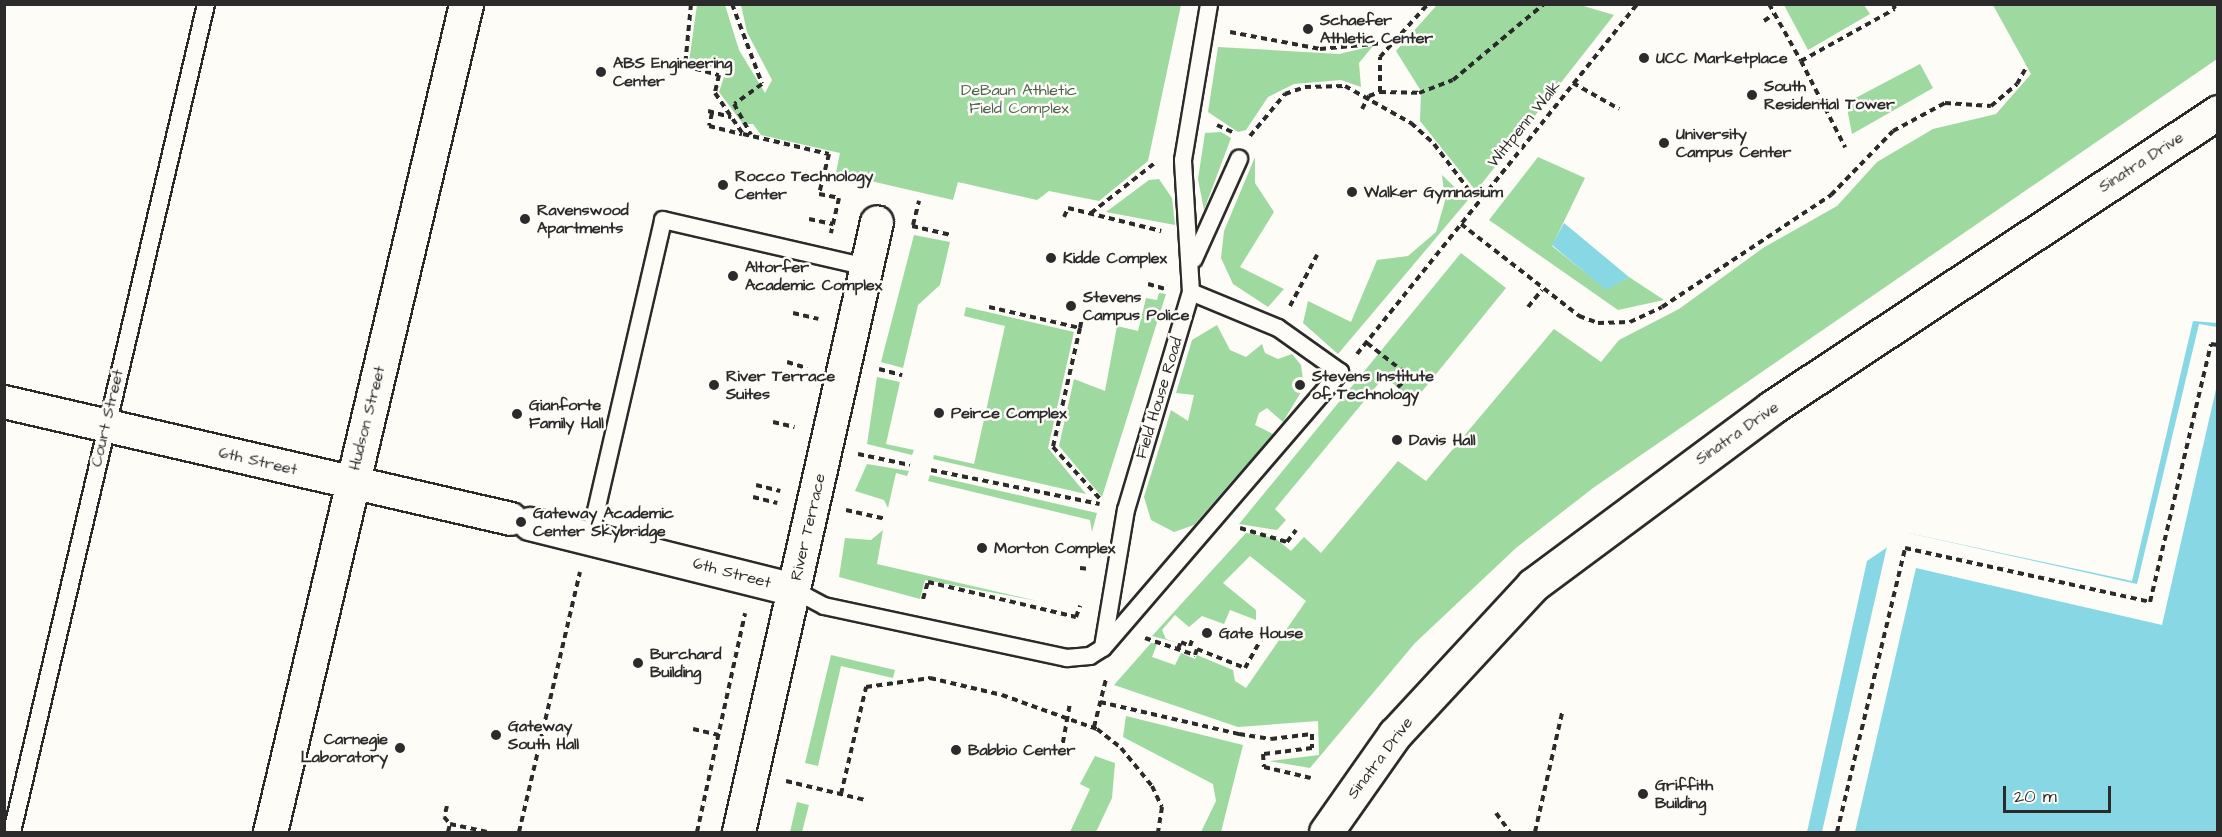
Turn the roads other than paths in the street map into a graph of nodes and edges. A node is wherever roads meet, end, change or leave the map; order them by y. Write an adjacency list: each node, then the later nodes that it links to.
1 (206, 4): 11 (lane, Court Street)
2 (466, 4): 12 (street, Hudson Street)
3 (1209, 4): 7 (lane, Field House Road)
4 (2217, 112): 19 (street, Sinatra Drive)
5 (1239, 159): 7 (lane)
6 (877, 222): 8 (street, River Terrace)
7 (1193, 261): 9 (lane, Field House Road)
8 (867, 267): 13 (lane); 14 (street, River Terrace)
9 (1191, 292): 15 (lane, Field House Road); 15 (lane)
10 (4, 402): 11 (street, 6th Street)
11 (105, 426): 12 (street, 6th Street); 16 (lane, Court Street)
12 (352, 480): 13 (street, 6th Street); 17 (street, Hudson Street)
13 (590, 537): 14 (street, 6th Street)
14 (794, 590): 15 (lane); 18 (street, River Terrace)
15 (1103, 648)
16 (12, 832)
17 (270, 832)
18 (739, 832)
19 (1326, 832)

